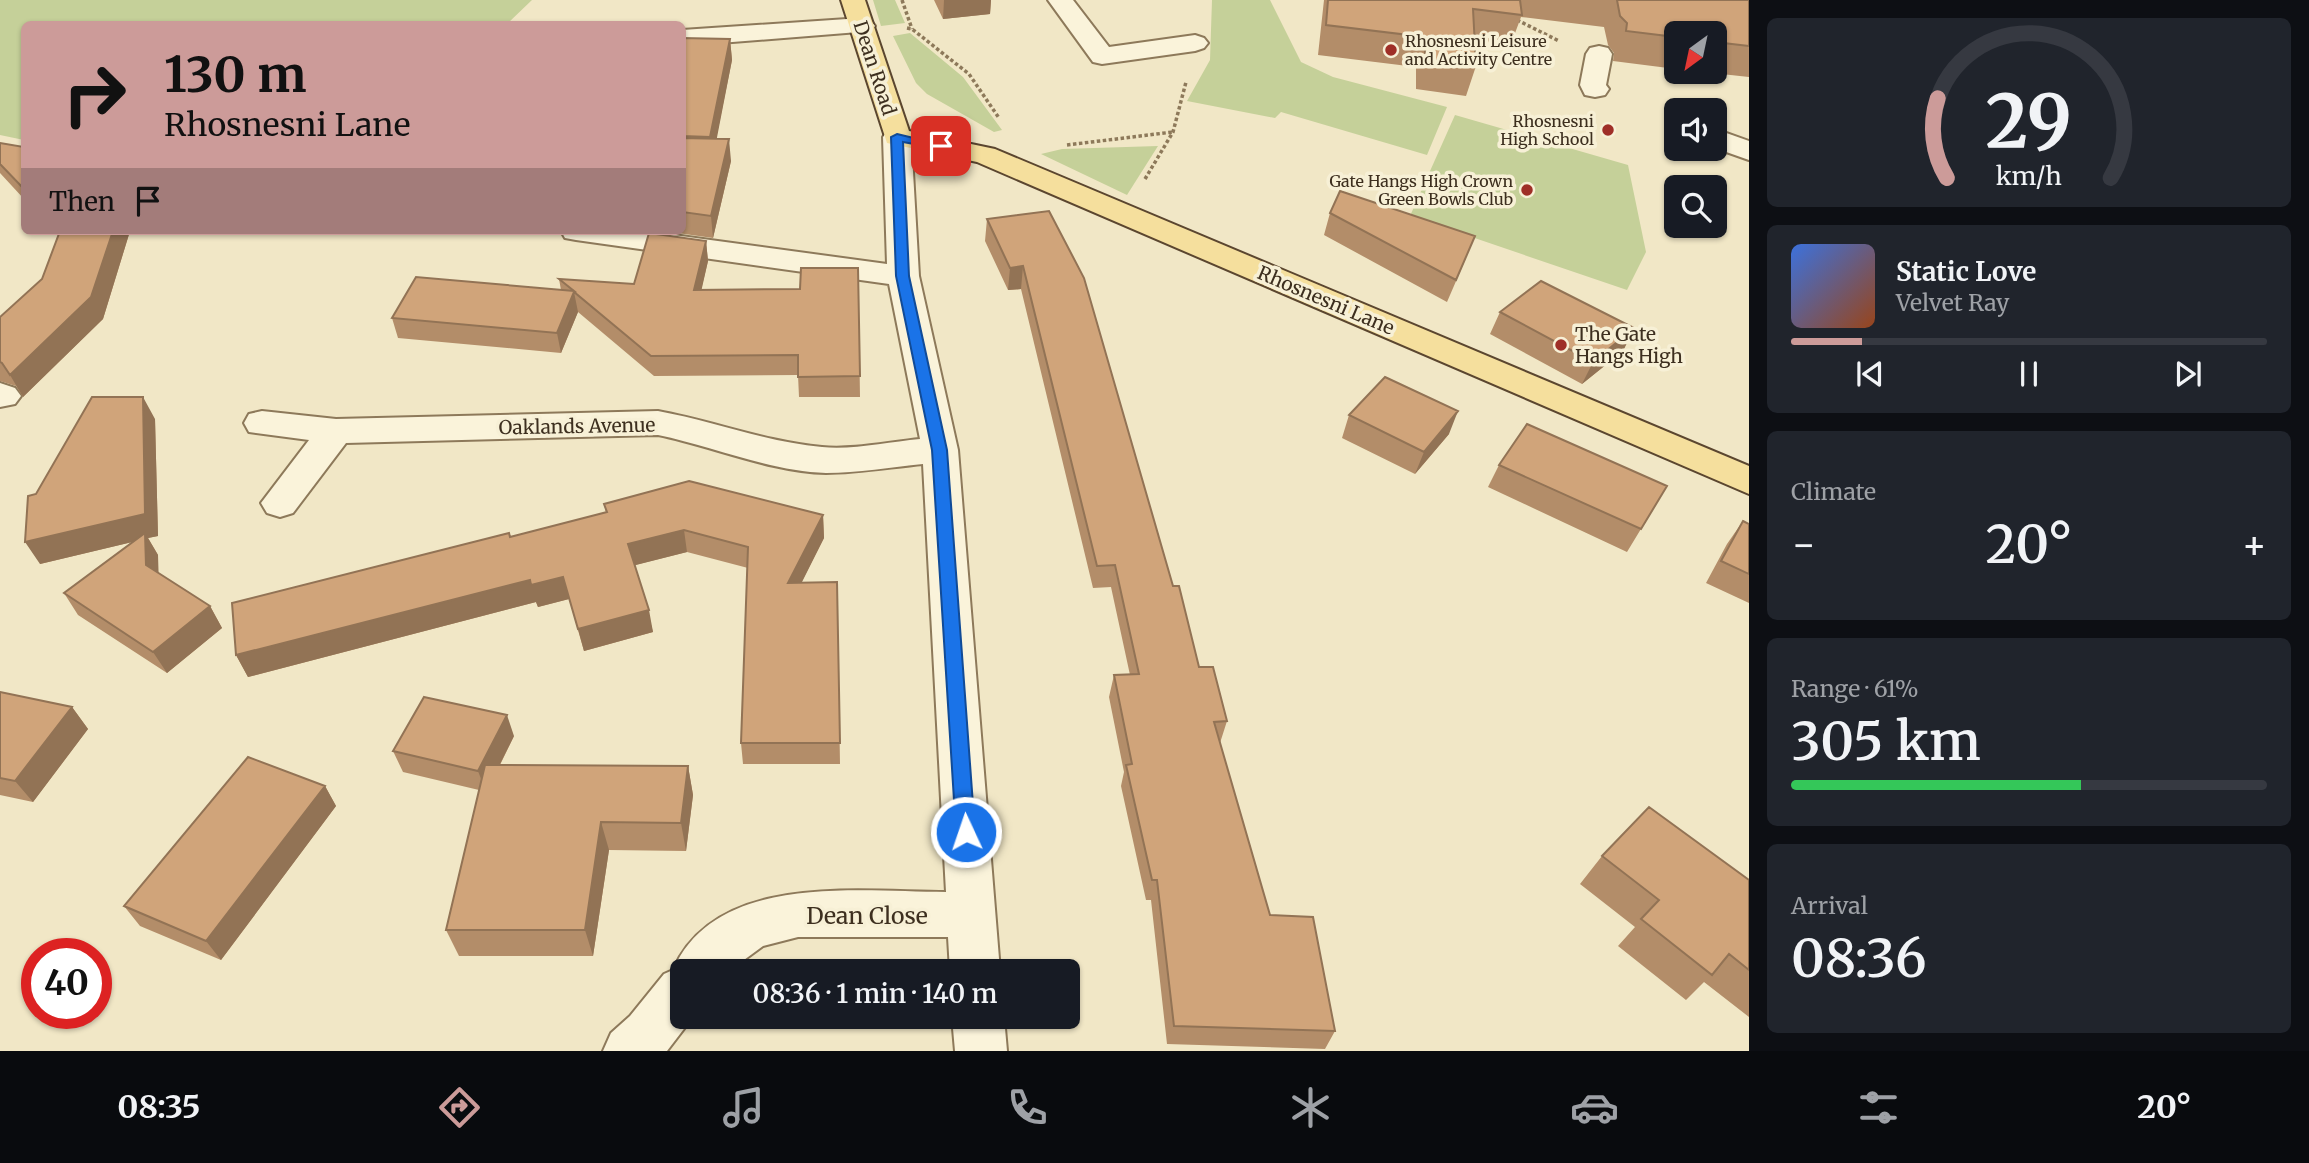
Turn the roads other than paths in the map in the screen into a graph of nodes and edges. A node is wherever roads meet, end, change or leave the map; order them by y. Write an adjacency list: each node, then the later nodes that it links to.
1 (853, 0): 3 (main road, Dean Road)
2 (1060, 0): 5 (street)
3 (862, 26): 4 (street); 8 (main road, Dean Road)
4 (686, 38)
5 (1195, 43)
6 (1598, 57): 7 (street)
7 (1595, 89)
8 (897, 137): 12 (street, Dean Road); 16 (main road, Rhosnesni Lane)
9 (1727, 143): 10 (street)
10 (1749, 151)
11 (605, 235): 12 (street)
12 (903, 276): 15 (street, Dean Road)
13 (262, 423): 14 (street, Oaklands Avenue)
14 (336, 431): 15 (street, Oaklands Avenue); 17 (street)
15 (940, 450): 18 (street, Dean Road)
16 (1749, 481)
17 (280, 503)
18 (971, 915): 19 (street, Dean Close); 20 (street, Dean Road)
19 (707, 959)
20 (974, 959)
21 (670, 1006): 23 (street)
22 (979, 1029): 24 (street)
23 (629, 1051)
24 (981, 1051)

